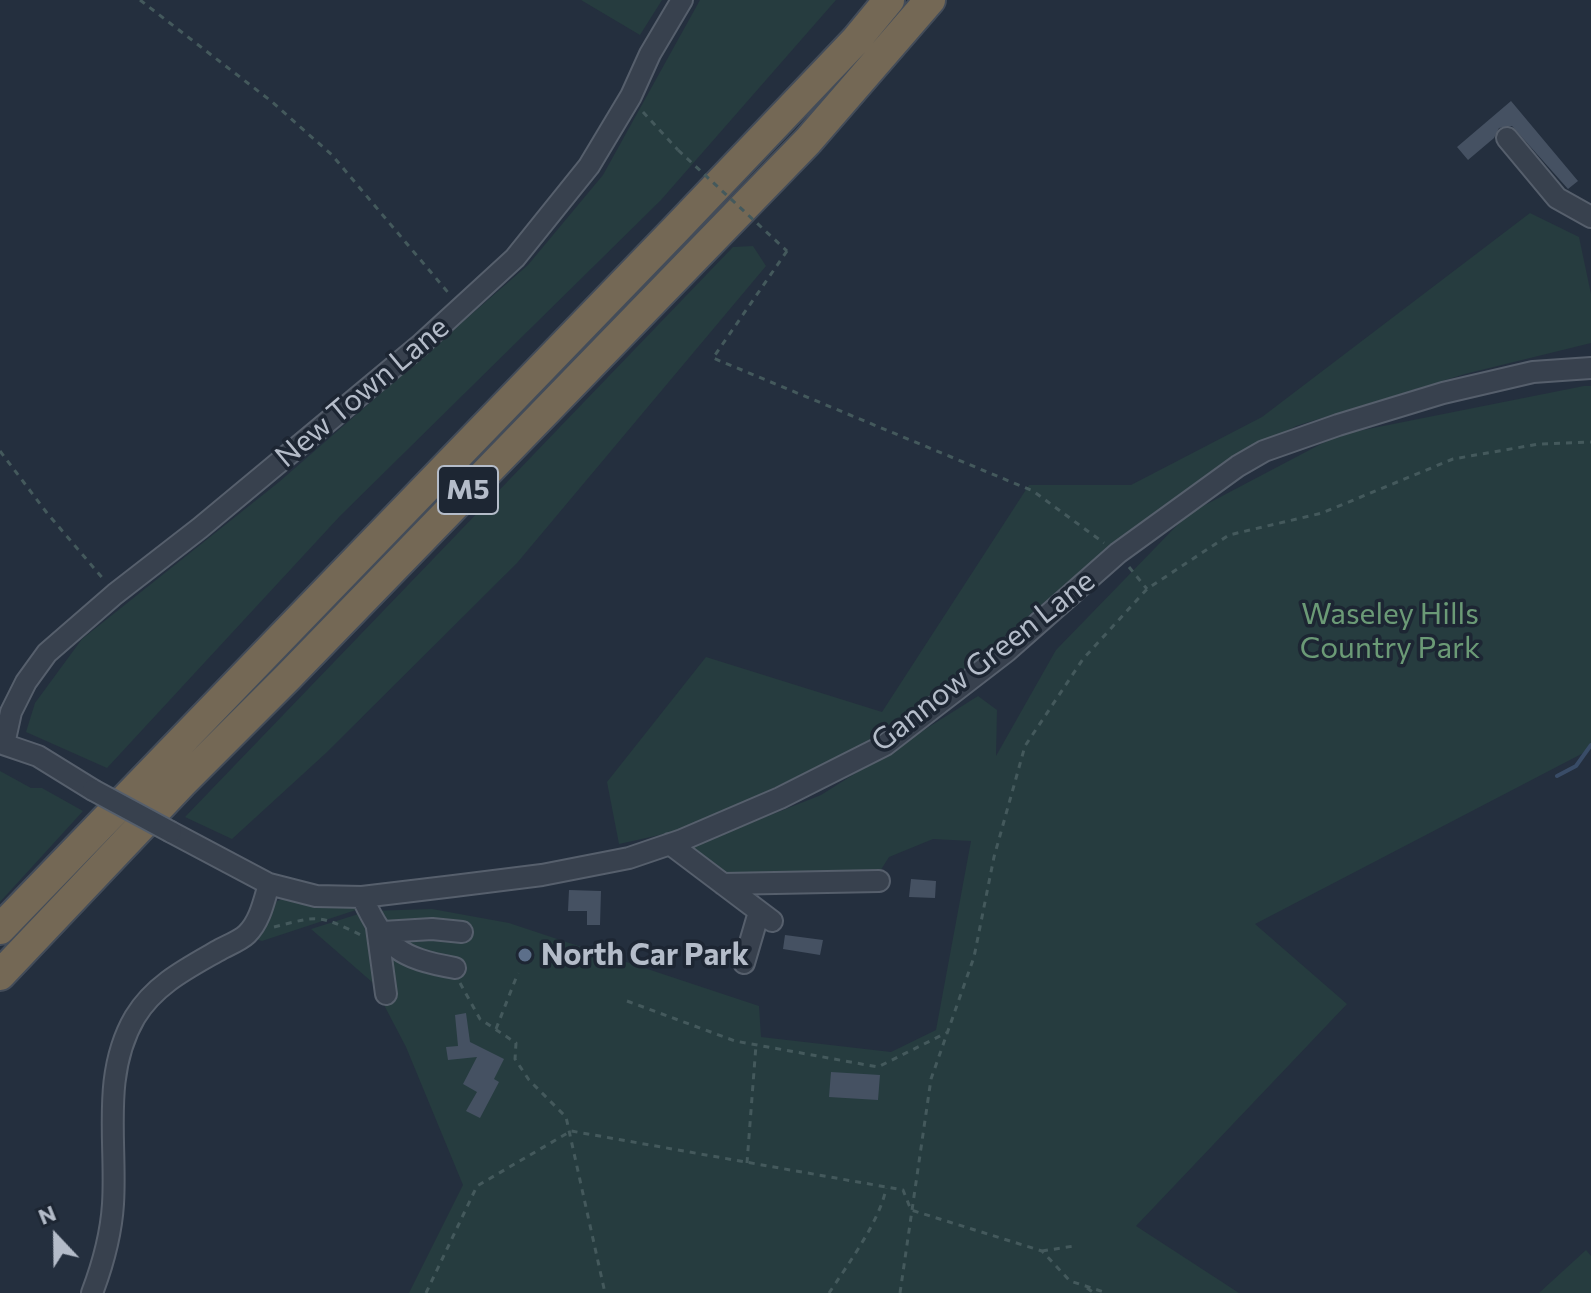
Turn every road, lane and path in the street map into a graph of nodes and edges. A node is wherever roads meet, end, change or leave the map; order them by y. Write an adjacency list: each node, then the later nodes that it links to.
1 (140, 0): 8 (path)
2 (682, 0): 5 (street, New Town Lane)
3 (889, 0): 21 (highway, M5)
4 (930, 0): 28 (highway, M5)
5 (631, 96): 8 (street, New Town Lane); 12 (path, bridge)
6 (1507, 138): 7 (street)
7 (1591, 217)
8 (461, 308): 14 (street, New Town Lane)
9 (1591, 368): 12 (street, Gannow Green Lane)
10 (1591, 442): 13 (path)
11 (0, 451): 14 (path)
12 (1118, 553): 13 (path); 16 (street, Gannow Green Lane)
13 (1147, 589): 32 (path)
14 (115, 594): 15 (street, New Town Lane)
15 (2, 744): 18 (street, Gannow Green Lane, bridge)
16 (670, 844): 19 (street); 20 (street, Gannow Green Lane)
17 (879, 881): 19 (street)
18 (269, 884): 20 (street, Gannow Green Lane); 23 (street)
19 (723, 884): 25 (street)
20 (362, 897): 24 (street)
21 (0, 929)
22 (462, 932): 24 (street)
23 (247, 934): 24 (path); 41 (street)
24 (380, 935): 26 (street); 29 (street)
25 (744, 963)
26 (455, 968): 31 (path)
27 (518, 973): 31 (path)
28 (0, 975)
29 (386, 994)
30 (627, 1001): 33 (path)
31 (496, 1029): 34 (path)
32 (948, 1032): 33 (path); 37 (path)
33 (756, 1045): 35 (path)
34 (571, 1131): 35 (path); 42 (path); 43 (path)
35 (747, 1163): 36 (path)
36 (886, 1187): 37 (path); 44 (path)
37 (911, 1210): 39 (path); 45 (path)
38 (1074, 1246): 39 (path)
39 (1042, 1251): 40 (path)
40 (1084, 1286): 46 (path); 47 (path)
41 (92, 1293)
42 (426, 1293)
43 (605, 1293)
44 (829, 1293)
45 (900, 1293)
46 (1094, 1293)
47 (1107, 1293)

